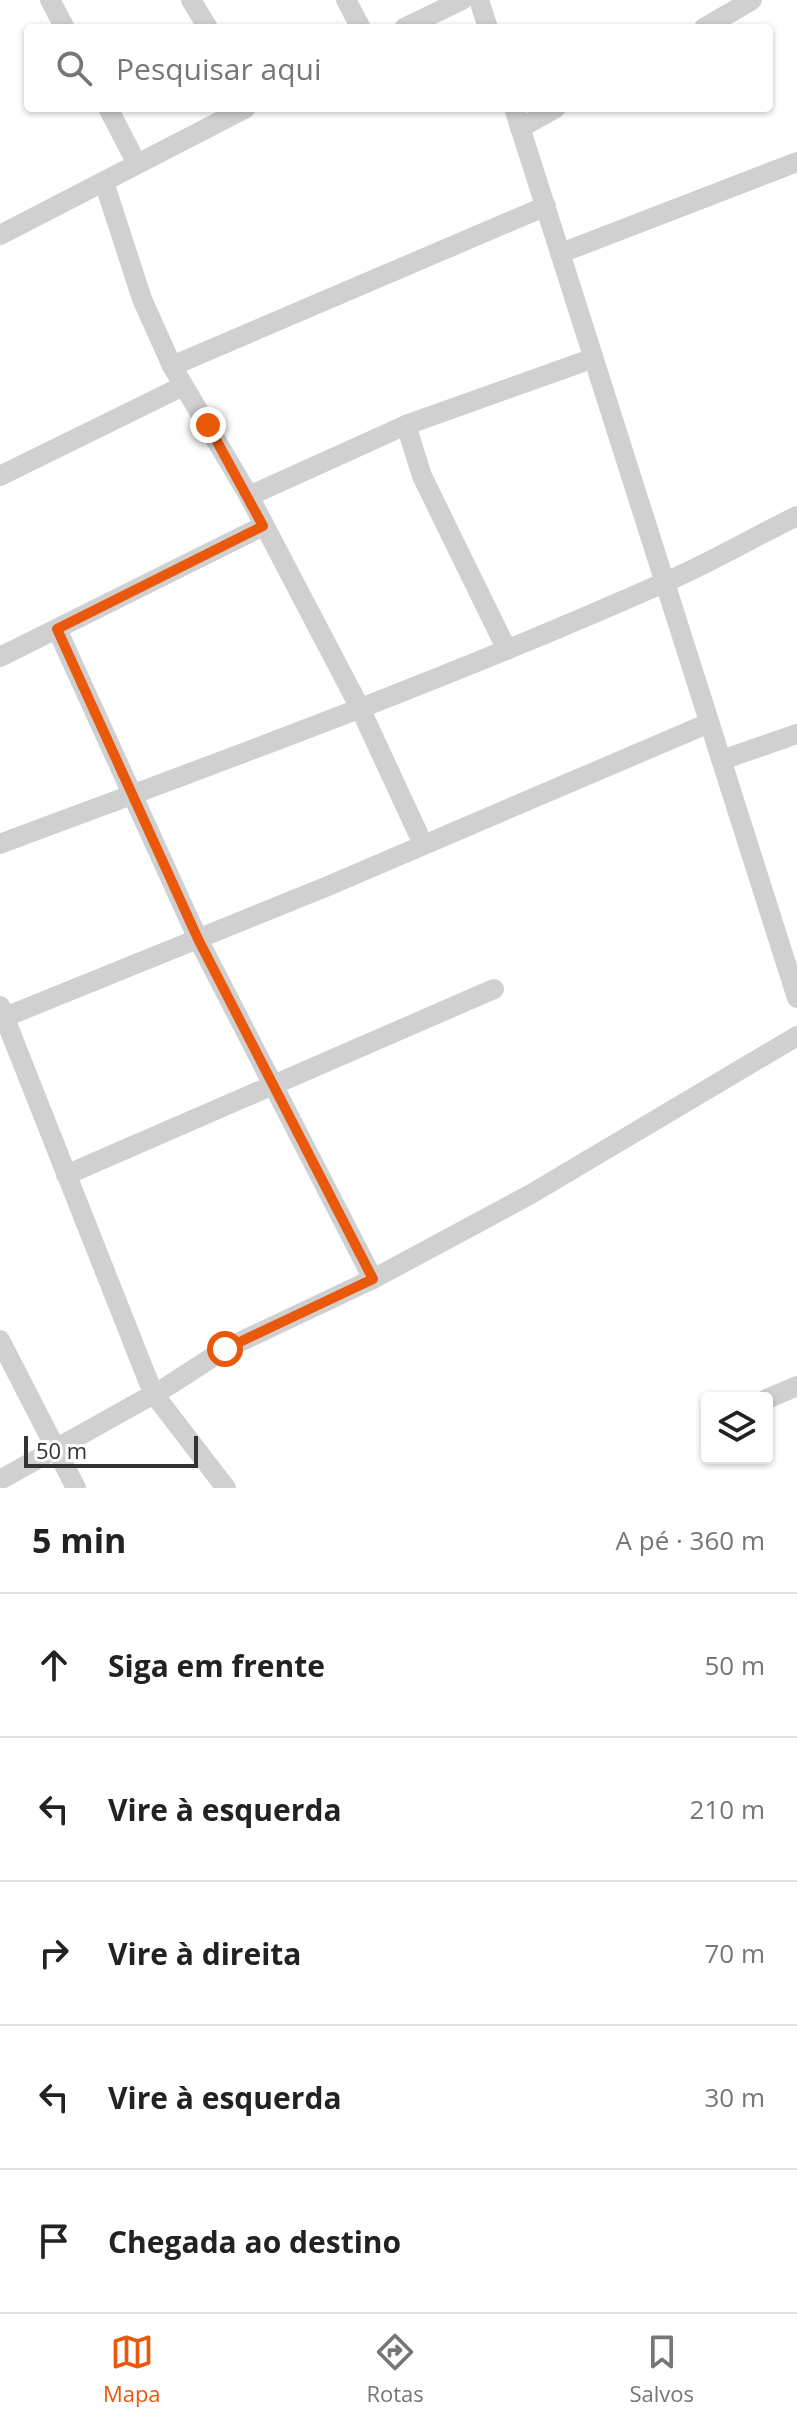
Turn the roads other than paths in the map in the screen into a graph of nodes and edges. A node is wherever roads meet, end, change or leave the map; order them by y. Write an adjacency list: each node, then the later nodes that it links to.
1 (50, 0): 7 (street)
2 (191, 0): 8 (street)
3 (346, 0): 9 (street)
4 (462, 0): 10 (street)
5 (479, 0): 11 (street)
6 (752, 0): 12 (street)
7 (63, 24)
8 (206, 24)
9 (359, 24)
10 (412, 24)
11 (487, 24)
12 (711, 24)
13 (110, 112): 18 (street)
14 (238, 112): 18 (street)
15 (540, 112): 16 (street)
16 (517, 118): 20 (street)
17 (797, 162): 22 (street)
18 (137, 164): 19 (street)
19 (104, 182): 21 (street); 24 (street)
20 (546, 206): 22 (street); 24 (street)
21 (0, 235)
22 (561, 253): 23 (street)
23 (591, 359): 26 (street); 31 (street)
24 (172, 366): 25 (street)
25 (183, 386): 27 (street); 28 (street)
26 (406, 425): 28 (street); 33 (street)
27 (0, 476)
28 (249, 496): 30 (street)
29 (797, 516): 31 (street)
30 (263, 526): 32 (street); 35 (street)
31 (665, 583): 33 (street); 36 (street)
32 (57, 629): 34 (street); 39 (street)
33 (507, 650): 35 (street)
34 (0, 657)
35 (360, 708): 39 (street); 41 (street)
36 (709, 723): 38 (street); 41 (street)
37 (797, 734): 38 (street)
38 (722, 760): 44 (street)
39 (135, 794): 40 (street); 42 (street)
40 (0, 844)
41 (423, 844): 42 (street)
42 (198, 939): 45 (street); 48 (street)
43 (494, 989): 48 (street)
44 (797, 998)
45 (3, 1012): 47 (street)
46 (797, 1036): 50 (street)
47 (8, 1046): 49 (street)
48 (272, 1084): 49 (street); 50 (street)
49 (66, 1175): 53 (street)
50 (373, 1279): 53 (street)
51 (0, 1340): 55 (street)
52 (797, 1386): 54 (street)
53 (153, 1393): 55 (street); 58 (street)
54 (773, 1396)
55 (55, 1449): 56 (street); 57 (street)
56 (0, 1480)
57 (76, 1488)
58 (226, 1488)

